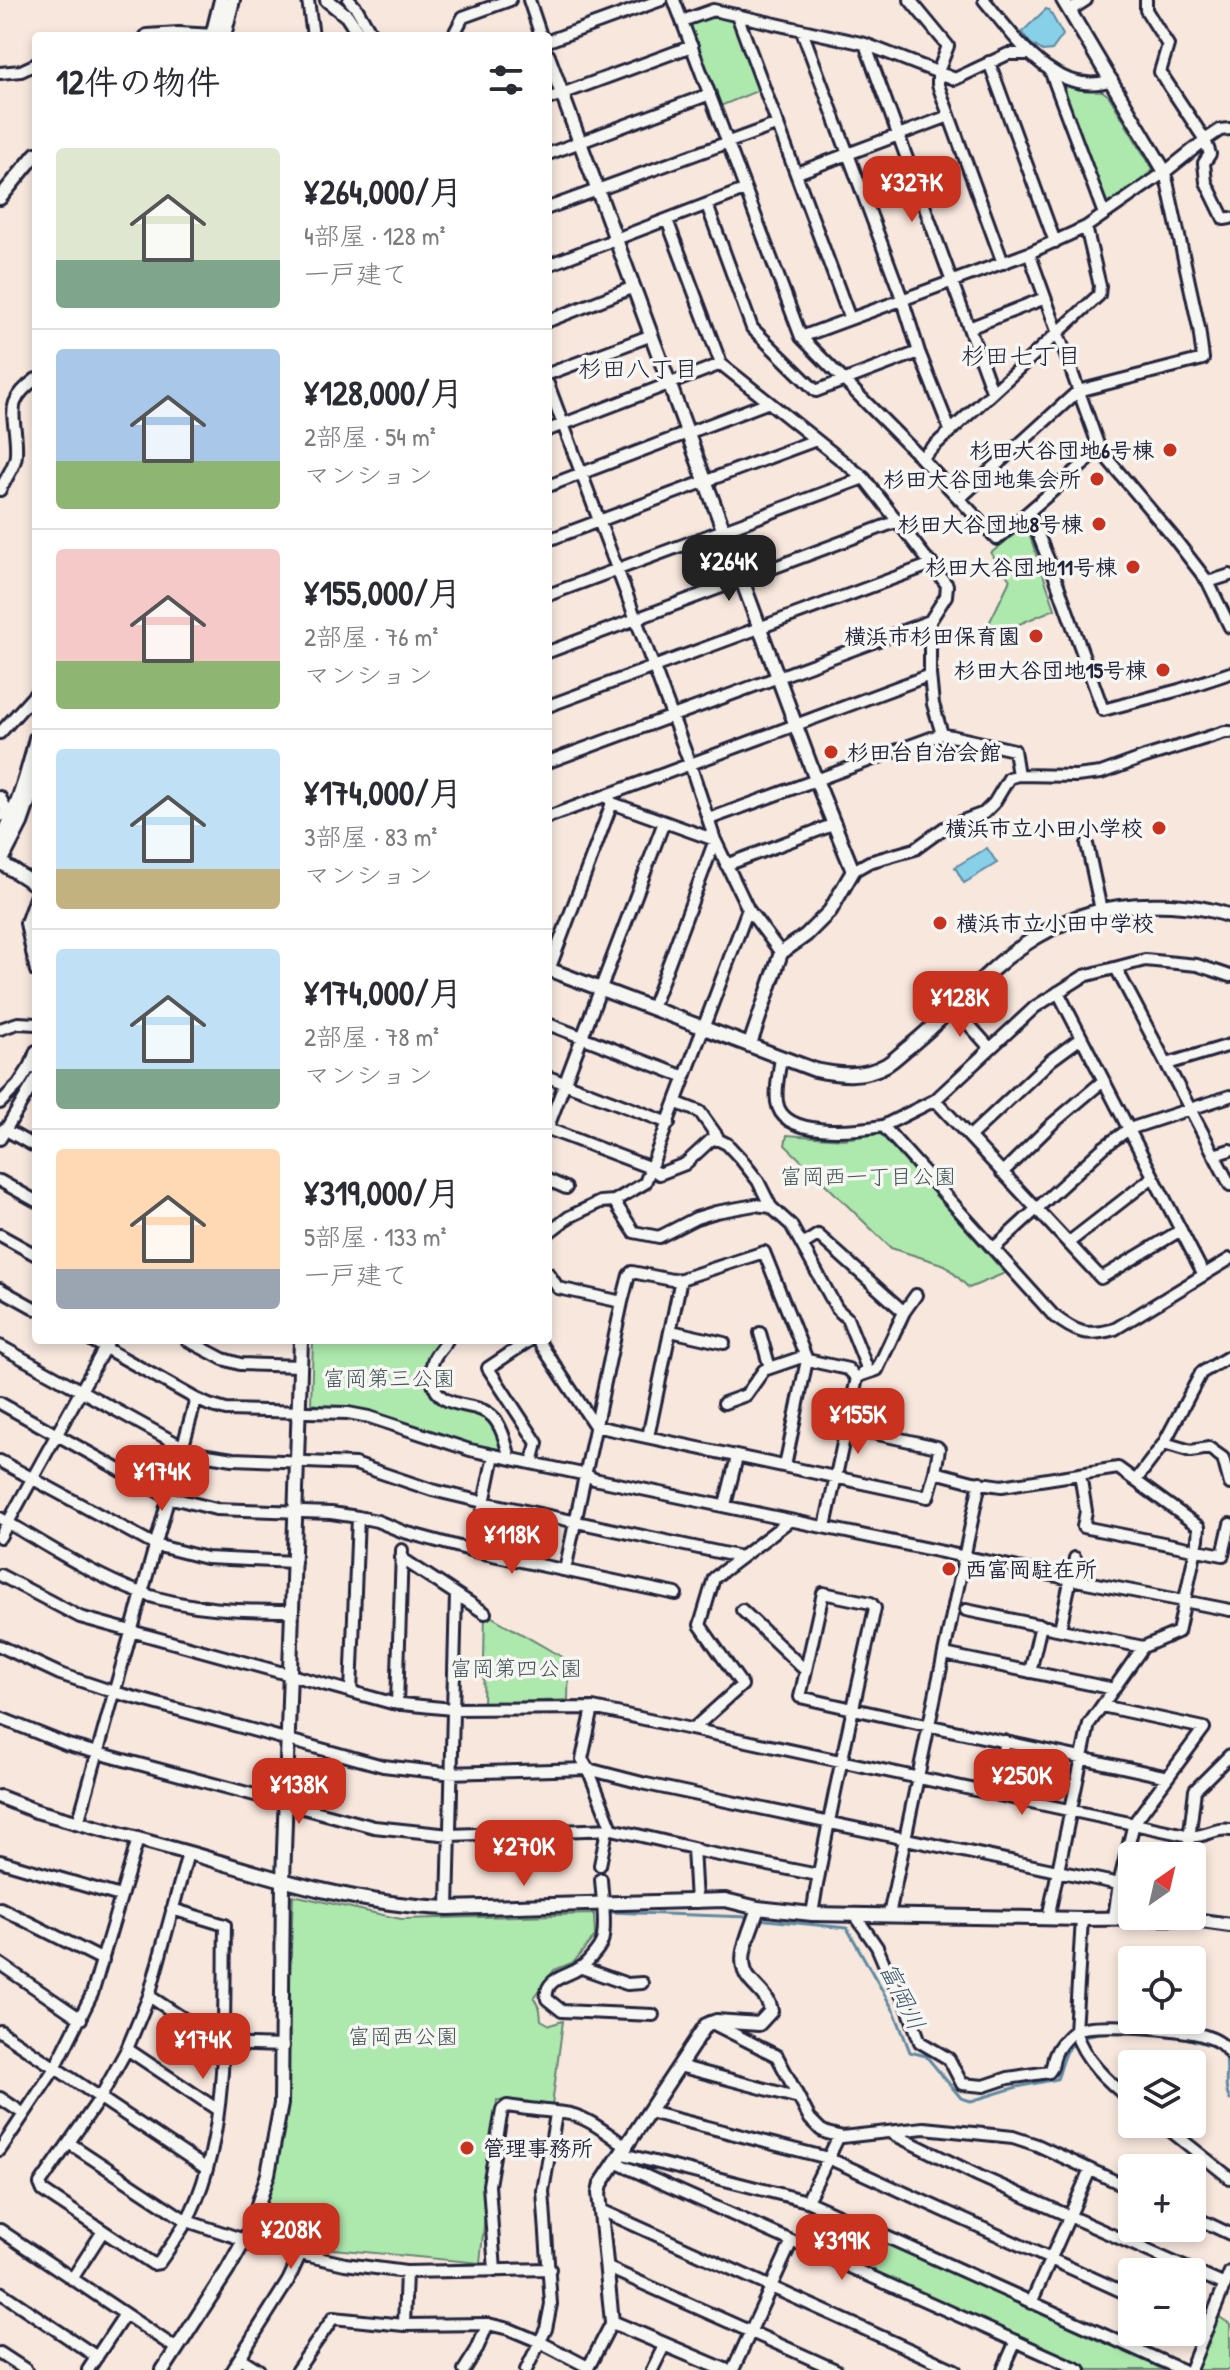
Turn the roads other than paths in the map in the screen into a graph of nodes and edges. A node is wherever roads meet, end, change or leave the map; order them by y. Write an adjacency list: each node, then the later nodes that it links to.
1 (221, 0): 18 (street)
2 (233, 0): 19 (street)
3 (308, 0): 20 (street)
4 (327, 0): 21 (street)
5 (349, 0): 22 (street)
6 (510, 0): 23 (street)
7 (529, 0): 24 (street)
8 (661, 0): 25 (street)
9 (674, 0): 16 (street)
10 (910, 0): 33 (street)
11 (984, 0): 28 (street)
12 (1086, 0): 14 (street)
13 (1146, 0): 43 (street)
14 (1066, 5): 35 (street)
15 (737, 15): 16 (street); 17 (street); 40 (street)
16 (682, 21): 27 (street)
17 (802, 31): 26 (street); 47 (street)
18 (214, 32)
19 (225, 32)
20 (312, 32)
21 (360, 32)
22 (367, 32)
23 (455, 32)
24 (540, 32)
25 (552, 40)
26 (865, 44): 33 (street); 42 (street)
27 (692, 46): 36 (street); 37 (street)
28 (1028, 54): 29 (street); 32 (street)
29 (989, 62): 33 (street); 61 (street)
30 (32, 66): 34 (street)
31 (552, 67): 36 (street)
32 (1050, 70): 35 (street); 56 (street)
33 (938, 72): 39 (street)
34 (0, 73)
35 (1112, 80): 49 (street)
36 (562, 94): 38 (street); 44 (street)
37 (710, 94): 44 (street); 45 (street)
38 (552, 98)
39 (949, 116): 42 (street); 64 (street)
40 (778, 124): 45 (street); 50 (street)
41 (1230, 129): 43 (street)
42 (897, 135): 47 (street); 65 (street)
43 (1205, 140): 49 (street); 57 (street)
44 (580, 142): 46 (street); 51 (street)
45 (727, 142): 51 (street); 52 (street)
46 (552, 152)
47 (847, 153): 50 (street); 68 (street)
48 (32, 159): 53 (street)
49 (1165, 172): 56 (street); 82 (street)
50 (797, 173): 70 (street)
51 (597, 190): 55 (street); 60 (street)
52 (744, 190): 54 (street); 74 (street)
53 (0, 198)
54 (707, 205): 58 (street); 78 (street)
55 (552, 207)
56 (1104, 214): 59 (street)
57 (1230, 218)
58 (667, 220): 60 (street); 76 (street)
59 (1086, 227): 61 (street); 72 (street)
60 (616, 239): 63 (street); 66 (street)
61 (1055, 242): 62 (street)
62 (1029, 253): 64 (street); 67 (street)
63 (552, 263)
64 (1003, 263): 65 (street)
65 (952, 282): 68 (street); 71 (street)
66 (634, 287): 69 (street); 73 (street)
67 (1045, 298): 71 (street); 72 (street)
68 (903, 301): 70 (street); 75 (street)
69 (552, 319)
70 (850, 319): 74 (street)
71 (969, 328): 81 (street)
72 (1058, 333): 81 (street); 82 (street)
73 (652, 335): 77 (street); 80 (street)
74 (801, 337): 78 (street)
75 (919, 352): 78 (street); 87 (street)
76 (721, 364): 80 (street); 84 (street)
77 (552, 372)
78 (843, 381): 91 (street)
79 (32, 382): 96 (street)
80 (670, 384): 85 (street); 88 (street)
81 (992, 391): 87 (street)
82 (1078, 391): 90 (street); 97 (street)
83 (552, 395): 85 (street)
84 (769, 402): 88 (street); 89 (street)
85 (563, 424): 86 (street); 92 (street)
86 (552, 428)
87 (950, 430): 91 (street)
88 (689, 434): 92 (street); 94 (street)
89 (816, 440): 93 (street); 94 (street)
90 (1100, 450): 98 (street); 107 (street)
91 (921, 458): 97 (street)
92 (582, 473): 95 (street); 99 (street)
93 (864, 478): 100 (street); 101 (street)
94 (707, 482): 99 (street); 101 (street)
95 (552, 484)
96 (0, 490)
97 (959, 499): 98 (street)
98 (1029, 512): 115 (street)
99 (599, 521): 102 (street); 104 (street)
100 (898, 521): 103 (street); 106 (street)
101 (725, 530): 104 (street); 106 (street)
102 (552, 539)
103 (932, 564): 110 (street); 111 (street)
104 (618, 569): 108 (street); 109 (street)
105 (1230, 575): 107 (street)
106 (743, 579): 109 (street); 111 (street)
107 (1208, 582): 112 (street)
108 (552, 594)
109 (637, 620): 113 (street); 114 (street)
110 (930, 621): 116 (street); 117 (street)
111 (759, 627): 114 (street); 116 (street)
112 (1230, 627)
113 (552, 651)
114 (653, 666): 119 (street); 120 (street)
115 (1230, 673)
116 (778, 675): 120 (street); 121 (street)
117 (930, 675): 121 (street); 124 (street)
118 (32, 697): 123 (street)
119 (552, 704)
120 (672, 716): 126 (street); 127 (street)
121 (796, 725): 127 (street); 129 (street)
122 (1230, 732): 128 (street)
123 (0, 733)
124 (942, 734): 128 (street); 129 (street)
125 (32, 755): 133 (street)
126 (552, 761)
127 (690, 764): 132 (street); 135 (street)
128 (1018, 775): 143 (street)
129 (816, 780): 135 (street); 137 (street)
130 (32, 791): 141 (street)
131 (0, 797): 133 (street)
132 (610, 799): 134 (street); 136 (street); 151 (street)
133 (8, 811): 138 (street)
134 (552, 816)
135 (709, 819): 139 (street)
136 (664, 822): 139 (street); 155 (street)
137 (835, 824): 142 (street); 143 (street)
138 (2, 838)
139 (715, 840): 142 (street); 157 (street)
140 (1087, 844): 147 (street)
141 (0, 863): 144 (street)
142 (726, 865): 146 (street)
143 (853, 871): 150 (street)
144 (32, 883)
145 (32, 906): 149 (street)
146 (748, 909): 150 (street); 161 (street)
147 (1101, 910): 148 (street); 158 (street)
148 (1230, 916)
149 (32, 952)
150 (781, 953): 165 (street)
151 (552, 962)
152 (1116, 968): 154 (street); 156 (street); 169 (street)
153 (552, 971): 155 (street)
154 (1230, 976)
155 (600, 989): 157 (street); 163 (street)
156 (1058, 992): 164 (street); 167 (street)
157 (652, 1008): 161 (street)
158 (954, 1008): 167 (street); 168 (street)
159 (32, 1024): 162 (street)
160 (552, 1026): 163 (street)
161 (704, 1028): 165 (street); 171 (street)
162 (0, 1029)
163 (582, 1037): 171 (street); 175 (street)
164 (1081, 1038): 173 (street); 189 (street)
165 (750, 1044): 168 (street)
166 (1230, 1045): 169 (street)
167 (990, 1048): 179 (street)
168 (781, 1058): 185 (street)
169 (1167, 1064): 182 (street)
170 (32, 1069): 177 (street)
171 (685, 1077): 181 (street)
172 (552, 1078): 175 (street)
173 (1103, 1081): 186 (street); 195 (street)
174 (0, 1083): 177 (street)
175 (565, 1083): 183 (street); 184 (street)
176 (32, 1089): 188 (street)
177 (10, 1093): 180 (street)
178 (1230, 1096): 182 (street)
179 (935, 1100): 185 (street); 189 (street)
180 (0, 1103)
181 (677, 1103): 184 (street); 190 (street)
182 (1189, 1108): 186 (street); 193 (street)
183 (552, 1117)
184 (669, 1123): 194 (street)
185 (883, 1126): 210 (street)
186 (1129, 1129): 196 (street); 204 (street)
187 (552, 1130): 194 (street)
188 (2, 1134): 191 (street)
189 (970, 1136): 195 (street)
190 (717, 1140): 194 (street); 203 (street)
191 (32, 1145)
192 (1230, 1150): 193 (street)
193 (1214, 1155): 199 (street)
194 (651, 1168): 202 (street)
195 (1002, 1173): 204 (street)
196 (1153, 1177): 206 (street); 208 (street)
197 (0, 1181): 201 (street)
198 (552, 1182): 200 (street)
199 (1230, 1185)
200 (566, 1188)
201 (32, 1199)
202 (614, 1201): 203 (street); 205 (street)
203 (771, 1207): 209 (street)
204 (1036, 1210): 208 (street); 210 (street)
205 (552, 1230)
206 (1181, 1230): 208 (street); 213 (street)
207 (0, 1235): 211 (street)
208 (1068, 1243)
209 (802, 1245): 220 (street); 235 (street)
210 (994, 1248): 213 (street)
211 (32, 1253)
212 (1230, 1259): 213 (street)
213 (1204, 1275)
214 (681, 1279): 218 (street); 221 (street); 232 (street)
215 (0, 1289): 219 (street)
216 (553, 1291): 218 (street)
217 (916, 1295): 220 (street)
218 (622, 1302): 241 (street)
219 (32, 1307)
220 (904, 1312): 235 (street)
221 (671, 1331): 223 (street); 244 (street)
222 (760, 1333): 234 (street)
223 (724, 1343)
224 (107, 1344): 236 (street); 237 (street)
225 (195, 1344): 233 (street)
226 (301, 1344): 233 (street)
227 (445, 1344): 249 (street)
228 (524, 1344): 252 (street)
229 (541, 1344): 241 (street)
230 (0, 1346): 236 (street)
231 (1230, 1356): 245 (street)
232 (806, 1358): 234 (street); 235 (street); 253 (street)
233 (300, 1366): 240 (street)
234 (770, 1368): 239 (street)
235 (859, 1377): 242 (street)
236 (81, 1390): 243 (street); 246 (street)
237 (196, 1399): 240 (street); 246 (street)
238 (0, 1403): 243 (street)
239 (724, 1403)
240 (299, 1412): 247 (street); 251 (street)
241 (595, 1426): 244 (street); 256 (street)
242 (846, 1427): 254 (street); 257 (street)
243 (57, 1435): 258 (street); 262 (street)
244 (648, 1437): 248 (street)
245 (1164, 1443): 259 (street); 261 (street)
246 (183, 1447): 251 (street); 262 (street)
247 (494, 1455): 249 (street); 263 (street)
248 (737, 1457): 253 (street); 264 (street)
249 (510, 1458): 252 (street)
250 (0, 1461): 258 (street)
251 (297, 1461): 263 (street); 265 (street)
252 (532, 1463): 256 (street)
253 (785, 1466): 257 (street)
254 (935, 1472): 257 (street); 260 (street)
255 (1080, 1474): 259 (street); 260 (street); 275 (street)
256 (587, 1475): 264 (street); 269 (street)
257 (836, 1477): 271 (street)
258 (32, 1480): 267 (street); 273 (street)
259 (1136, 1480): 275 (street)
260 (980, 1482): 277 (street)
261 (1230, 1484)
262 (168, 1497): 265 (street); 273 (street)
263 (483, 1502): 269 (street); 274 (street)
264 (725, 1505): 268 (street)
265 (296, 1512): 266 (street); 279 (street)
266 (358, 1517): 274 (street); 303 (street)
267 (4, 1521): 272 (street); 283 (street)
268 (789, 1521): 271 (street); 276 (street)
269 (577, 1522): 276 (street); 280 (street)
270 (1230, 1524): 275 (street)
271 (825, 1527): 277 (street)
272 (0, 1537)
273 (155, 1545): 279 (street); 283 (street)
274 (474, 1551): 280 (street)
275 (1195, 1551): 286 (street)
276 (741, 1557): 311 (street)
277 (964, 1557): 282 (street); 297 (street)
278 (1075, 1558): 282 (street)
279 (295, 1562): 289 (street)
280 (565, 1570): 285 (street)
281 (0, 1575): 294 (street)
282 (1071, 1579): 286 (street); 293 (street)
283 (142, 1593): 289 (street); 294 (street)
284 (456, 1594): 290 (street); 304 (street); 307 (street)
285 (676, 1594)
286 (1185, 1603): 291 (street); 296 (street)
287 (742, 1610): 298 (street)
288 (966, 1610): 292 (street)
289 (293, 1611): 300 (street)
290 (485, 1613)
291 (1229, 1614)
292 (1041, 1625): 293 (street); 299 (street)
293 (1060, 1629): 296 (street)
294 (131, 1633): 300 (street); 302 (street)
295 (0, 1646): 302 (street)
296 (1143, 1647): 301 (street)
297 (944, 1654): 299 (street); 310 (street)
298 (805, 1670): 308 (street); 308 (street)
299 (1030, 1672): 301 (street)
300 (289, 1677): 303 (street); 312 (street)
301 (1114, 1689): 305 (street)
302 (114, 1692): 312 (street); 314 (street)
303 (351, 1692): 304 (street)
304 (397, 1704): 307 (street)
305 (1102, 1706): 316 (street); 321 (street)
306 (593, 1708): 307 (street); 311 (street); 318 (street)
307 (452, 1709): 319 (street)
308 (853, 1709): 310 (street); 317 (street)
309 (0, 1718): 314 (street)
310 (929, 1725): 313 (street); 320 (street)
311 (693, 1729): 317 (street)
312 (288, 1741): 319 (street); 324 (street)
313 (1005, 1741): 316 (street); 322 (street)
314 (97, 1752): 324 (street); 327 (street)
315 (1230, 1755): 332 (street)
316 (1082, 1758): 321 (street); 325 (street)
317 (842, 1761): 320 (street); 326 (street)
318 (588, 1769): 319 (street); 326 (street); 329 (street)
319 (451, 1772): 331 (street)
320 (918, 1777): 322 (street); 333 (street)
321 (1168, 1777): 328 (street)
322 (994, 1793): 325 (street)
323 (0, 1797): 327 (street)
324 (286, 1805): 331 (street); 345 (street)
325 (1071, 1810): 328 (street); 341 (street)
326 (829, 1822): 333 (street); 342 (street)
327 (78, 1823): 334 (street)
328 (1134, 1823): 332 (street); 335 (street)
329 (609, 1830): 331 (street); 337 (street); 340 (street)
330 (1230, 1830): 332 (street)
331 (450, 1835): 352 (street)
332 (1190, 1836): 336 (street)
333 (905, 1838): 341 (street); 357 (street)
334 (138, 1839): 338 (street); 348 (street)
335 (1130, 1842)
336 (1189, 1842)
337 (693, 1848): 342 (street); 349 (street)
338 (188, 1853): 345 (street); 354 (street)
339 (4, 1862): 343 (street); 348 (street)
340 (600, 1865)
341 (1058, 1872): 346 (street); 359 (street)
342 (818, 1875): 355 (street)
343 (0, 1876)
344 (601, 1879): 350 (street)
345 (283, 1881): 352 (street); 373 (street)
346 (1118, 1884)
347 (1118, 1891): 358 (street)
348 (120, 1896): 362 (street)
349 (696, 1902): 350 (street); 353 (street)
350 (602, 1903): 352 (street); 364 (street)
351 (0, 1908): 362 (street)
352 (448, 1908)
353 (758, 1908): 355 (street); 369 (street)
354 (172, 1909): 366 (street); 372 (street)
355 (812, 1914): 356 (street)
356 (855, 1915): 357 (street); 371 (street)
357 (889, 1915): 359 (street)
358 (1114, 1917): 360 (street); 361 (street)
359 (1048, 1918): 360 (street)
360 (1082, 1919): 371 (street)
361 (1230, 1925)
362 (103, 1960): 368 (street)
363 (0, 1964): 368 (street)
364 (582, 1968): 365 (street); 367 (street)
365 (642, 1983)
366 (149, 1996): 372 (street); 374 (street)
367 (653, 2015)
368 (81, 2019): 377 (street)
369 (710, 2022): 376 (street); 381 (street)
370 (0, 2031): 377 (street)
371 (1075, 2031): 375 (street); 378 (street)
372 (222, 2044): 373 (street); 382 (street)
373 (283, 2046): 405 (street)
374 (127, 2049): 380 (street); 382 (street)
375 (1230, 2054)
376 (679, 2066): 381 (street); 383 (street)
377 (55, 2068): 380 (street); 384 (street)
378 (1118, 2089)
379 (0, 2098): 384 (street)
380 (100, 2098): 389 (street); 393 (street)
381 (799, 2098): 387 (street)
382 (218, 2110): 393 (street)
383 (649, 2112): 391 (street); 392 (street)
384 (24, 2114): 390 (street)
385 (556, 2114): 391 (street); 410 (street); 411 (street)
386 (890, 2132): 387 (street); 394 (street); 399 (street)
387 (839, 2136): 392 (street)
388 (1180, 2138): 395 (street)
389 (69, 2143): 400 (street); 403 (street)
390 (0, 2150)
391 (622, 2155): 397 (street); 398 (street); 406 (street)
392 (828, 2158): 397 (street); 408 (street)
393 (207, 2169): 400 (street)
394 (1090, 2170): 396 (street); 399 (street)
395 (1230, 2178)
396 (1118, 2183)
397 (807, 2201): 419 (street)
398 (601, 2210): 409 (street); 416 (street)
399 (1070, 2216): 408 (street); 415 (street)
400 (187, 2221): 403 (street); 405 (street)
401 (1206, 2223): 404 (street)
402 (0, 2230): 414 (street)
403 (103, 2231): 414 (street)
404 (1230, 2234)
405 (244, 2241): 407 (street); 429 (street)
406 (792, 2241): 416 (street); 426 (street)
407 (300, 2255): 412 (street); 432 (street)
408 (1051, 2260): 417 (street); 419 (street)
409 (606, 2267): 421 (street); 425 (street)
410 (550, 2269): 411 (street); 427 (street)
411 (495, 2271): 412 (street)
412 (406, 2272): 423 (street)
413 (1230, 2272): 415 (street)
414 (72, 2279): 420 (street)
415 (1225, 2285): 424 (street)
416 (770, 2287): 425 (street); 446 (street)
417 (1118, 2290)
418 (0, 2292): 431 (street)
419 (1031, 2303): 449 (street)
420 (125, 2314): 429 (street); 431 (street)
421 (612, 2322): 428 (street); 433 (street)
422 (488, 2324): 423 (street); 427 (street); 440 (street)
423 (404, 2325): 439 (street)
424 (1207, 2329): 450 (street)
425 (752, 2331): 444 (street); 445 (street)
426 (1016, 2341): 447 (street); 448 (street)
427 (540, 2342): 433 (street); 441 (street)
428 (665, 2344): 442 (street); 443 (street)
429 (177, 2349): 436 (street)
430 (0, 2353): 434 (street)
431 (97, 2357): 435 (street)
432 (240, 2358): 437 (street); 438 (street)
433 (587, 2369)
434 (26, 2370)
435 (88, 2370)
436 (163, 2370)
437 (232, 2370)
438 (259, 2370)
439 (297, 2370)
440 (464, 2370)
441 (526, 2370)
442 (652, 2370)
443 (725, 2370)
444 (733, 2370)
445 (836, 2370)
446 (955, 2370)
447 (1003, 2370)
448 (1080, 2370)
449 (1182, 2370)
450 (1190, 2370)

